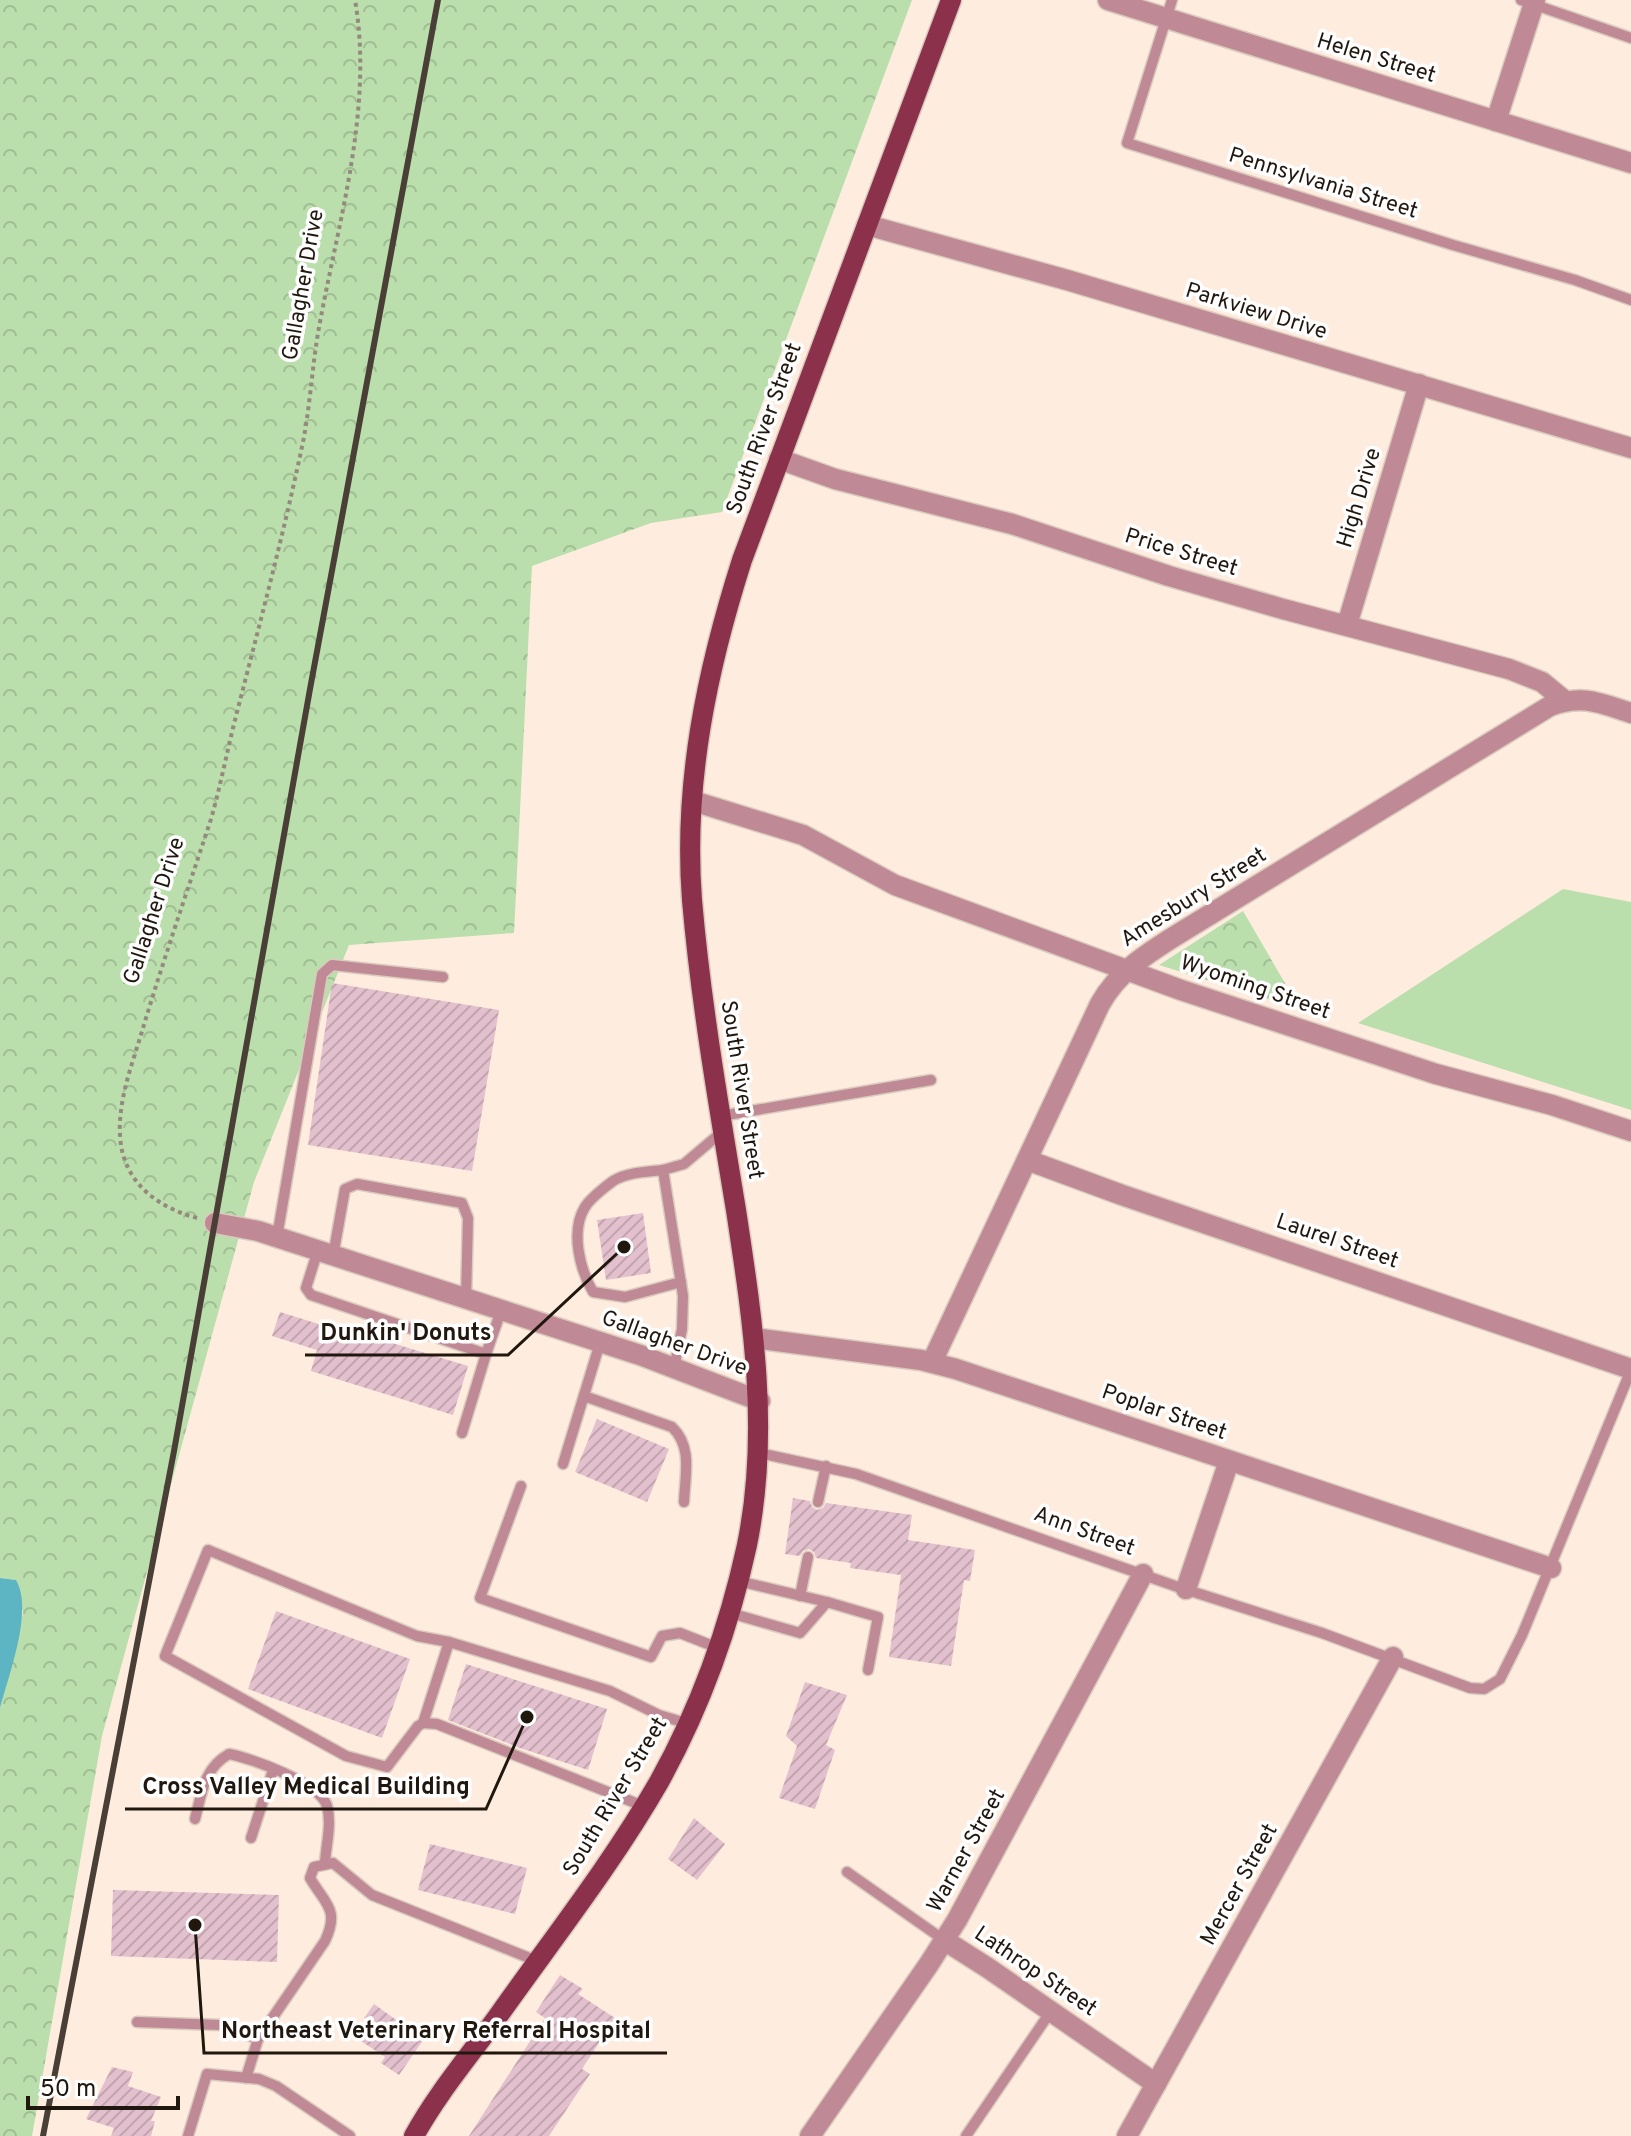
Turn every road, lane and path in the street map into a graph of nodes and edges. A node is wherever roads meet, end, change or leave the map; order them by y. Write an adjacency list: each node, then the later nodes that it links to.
1 (355, 0): 25 (path, Gallagher Drive)
2 (951, 0): 9 (main road, South River Street)
3 (1108, 0): 5 (street, Helen Street)
4 (1530, 1): 6 (lane); 7 (street)
5 (1169, 10): 7 (street, Helen Street); 10 (lane, Pennsylvania Street)
6 (1631, 38)
7 (1496, 121): 8 (street, Helen Street)
8 (1631, 163)
9 (867, 225): 11 (street, Parkview Drive); 13 (main road, South River Street)
10 (1631, 300)
11 (1419, 384): 12 (street, Parkview Drive); 14 (street, High Drive)
12 (1631, 448)
13 (779, 459): 14 (street, Price Street); 17 (main road, South River Street)
14 (1347, 625): 15 (street, Price Street)
15 (1565, 701): 16 (street); 18 (street, Amesbury Street)
16 (1631, 713)
17 (693, 801): 18 (street, Wyoming Street); 21 (main road, South River Street)
18 (1126, 969): 22 (street, Wyoming Street); 23 (street, Amesbury Street)
19 (443, 977): 26 (lane)
20 (931, 1080): 21 (lane)
21 (722, 1123): 24 (lane); 31 (main road, South River Street)
22 (1631, 1131)
23 (1027, 1160): 34 (street, Amesbury Street); 36 (street, Laurel Street)
24 (663, 1170): 28 (lane); 28 (lane)
25 (215, 1223): 26 (street, Gallagher Drive)
26 (277, 1237): 27 (street, Gallagher Drive)
27 (326, 1253): 29 (street, Gallagher Drive); 29 (lane); 33 (lane)
28 (681, 1282): 35 (lane)
29 (466, 1299): 30 (street, Gallagher Drive)
30 (501, 1311): 32 (street, Gallagher Drive); 33 (lane)
31 (754, 1338): 34 (street, Poplar Street); 38 (main road, South River Street)
32 (600, 1343): 35 (street, Gallagher Drive); 37 (lane)
33 (486, 1354): 39 (lane)
34 (932, 1362): 41 (street, Poplar Street)
35 (674, 1368): 38 (street, Gallagher Drive)
36 (1631, 1369): 48 (lane)
37 (584, 1396): 42 (lane); 45 (lane)
38 (760, 1401): 40 (main road, South River Street)
39 (462, 1433)
40 (759, 1453): 43 (lane, Ann Street); 50 (main road, South River Street)
41 (1229, 1461): 48 (street, Poplar Street); 51 (street)
42 (563, 1464)
43 (826, 1466): 46 (lane); 49 (lane, Ann Street)
44 (521, 1486): 56 (lane)
45 (684, 1502)
46 (818, 1502)
47 (808, 1557): 52 (lane)
48 (1551, 1568): 57 (lane, Ann Street)
49 (1143, 1574): 51 (lane, Ann Street); 67 (street, Warner Street)
50 (738, 1581): 52 (lane); 54 (main road, South River Street)
51 (1186, 1589): 57 (lane, Ann Street)
52 (800, 1596): 53 (lane)
53 (827, 1602): 54 (lane); 58 (lane)
54 (730, 1613): 56 (main road, South River Street)
55 (449, 1642): 59 (lane); 59 (lane); 60 (lane)
56 (718, 1648): 60 (main road, South River Street)
57 (1393, 1657): 73 (street, Mercer Street)
58 (868, 1670)
59 (423, 1723): 62 (lane)
60 (689, 1724): 62 (main road, South River Street)
61 (273, 1770): 63 (lane); 64 (lane); 65 (lane)
62 (643, 1806): 68 (main road, South River Street)
63 (195, 1819)
64 (251, 1838)
65 (325, 1863): 68 (lane); 71 (lane)
66 (847, 1872): 67 (lane, Lathrop Street)
67 (944, 1940): 69 (street, Lathrop Street); 77 (street, Warner Street)
68 (537, 1961): 76 (main road, South River Street)
69 (1051, 2011): 73 (street, Lathrop Street); 78 (lane)
70 (137, 2022): 71 (lane)
71 (258, 2039): 72 (lane)
72 (246, 2078): 74 (lane); 75 (lane)
73 (1156, 2084): 79 (street, Mercer Street)
74 (188, 2136)
75 (350, 2136)
76 (414, 2136)
77 (810, 2136)
78 (966, 2136)
79 (1127, 2136)

